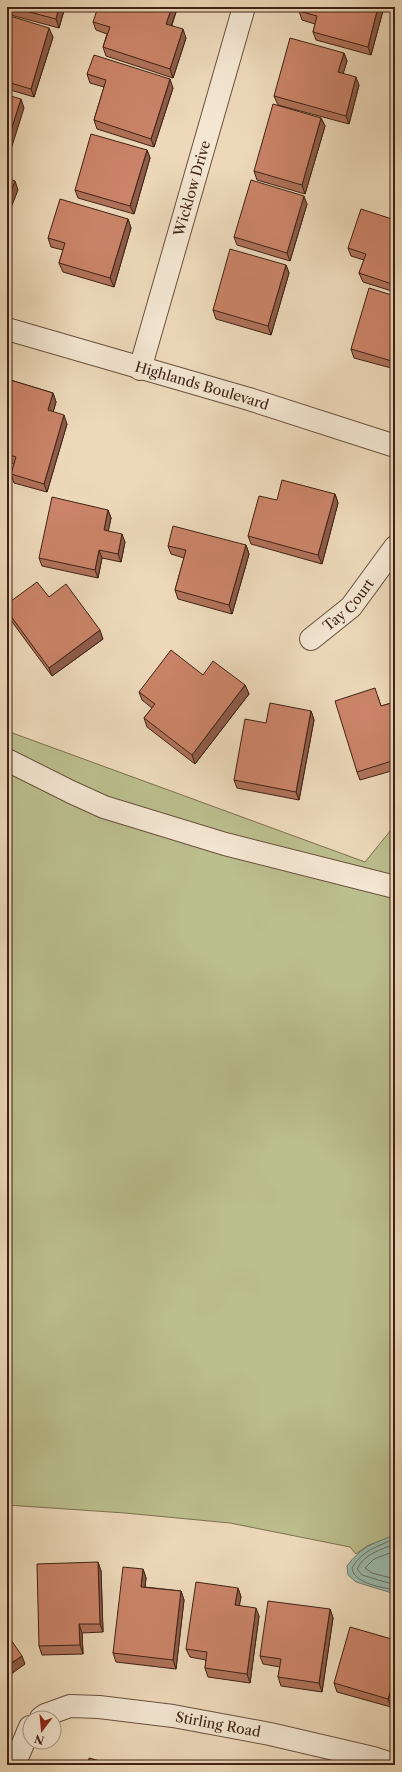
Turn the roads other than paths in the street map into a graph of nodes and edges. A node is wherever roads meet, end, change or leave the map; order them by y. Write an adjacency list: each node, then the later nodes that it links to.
1 (244, 7): 3 (street, Wicklow Drive)
2 (7, 329): 3 (street, Highlands Boulevard)
3 (140, 369): 4 (street, Highlands Boulevard)
4 (395, 446)
5 (395, 547): 6 (street, Tay Court)
6 (311, 639)
7 (7, 760): 8 (street)
8 (395, 887)
9 (59, 1710): 11 (street, Stirling Road)
10 (22, 1746): 12 (street)
11 (395, 1764)
12 (14, 1765)

